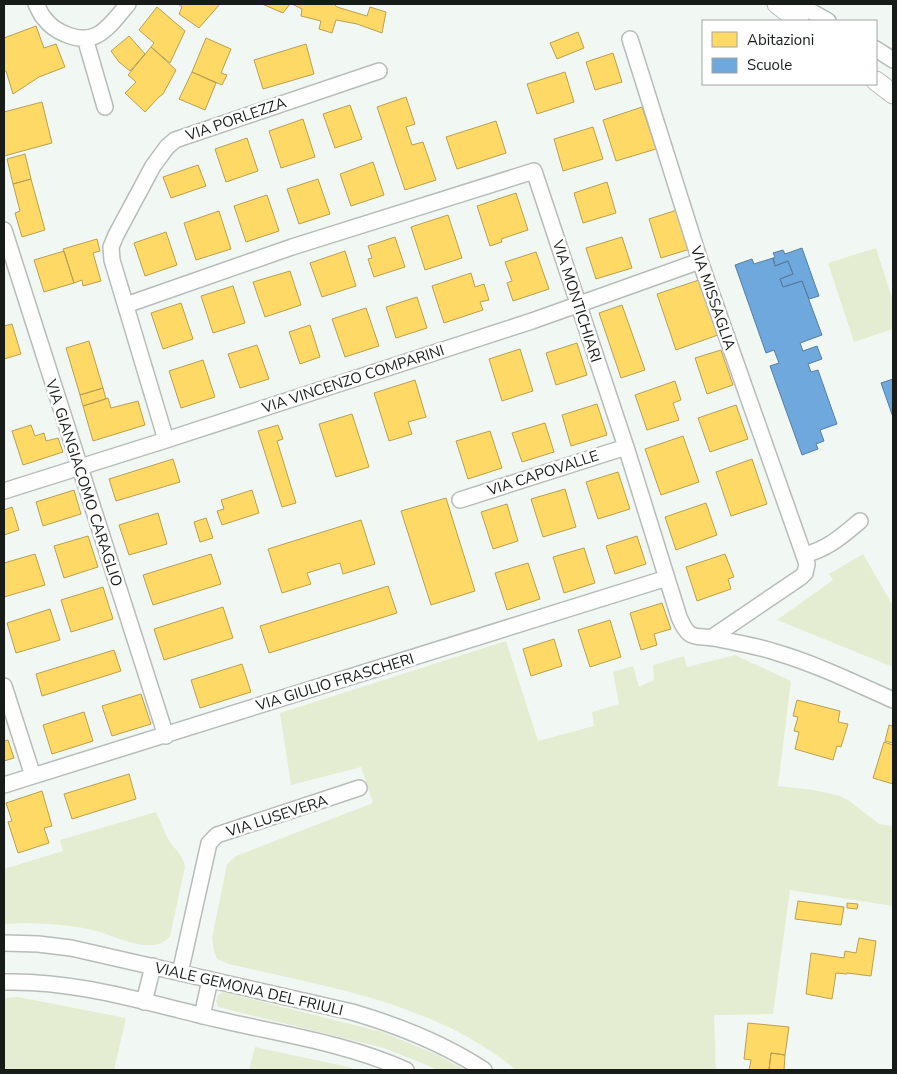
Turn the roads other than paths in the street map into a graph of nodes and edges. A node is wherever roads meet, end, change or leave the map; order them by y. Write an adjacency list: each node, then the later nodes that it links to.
1 (36, 4): 7 (street)
2 (128, 4): 7 (street)
3 (777, 4): 5 (street)
4 (798, 4): 6 (street)
5 (798, 20)
6 (826, 20)
7 (85, 38): 14 (street)
8 (630, 38): 16 (street, VIA MISSAGLIA)
9 (877, 50): 10 (street)
10 (893, 60)
11 (379, 71): 18 (street, VIA PORLEZZA)
12 (877, 82): 13 (street)
13 (893, 94)
14 (105, 107)
15 (4, 230): 21 (street, VIA GIANGIACOMO CARAGLIO)
16 (700, 261): 17 (street, VIA VINCENZO COMPARINI); 25 (street, VIA MISSAGLIA)
17 (578, 304): 18 (street, VIA MONTICHIARI); 19 (street, VIA VINCENZO COMPARINI); 20 (street, VIA MONTICHIARI)
18 (126, 305): 19 (street, VIA PORLEZZA)
19 (166, 440): 21 (street, VIA VINCENZO COMPARINI)
20 (626, 447): 23 (street, VIA CAPOVALLE); 26 (street, VIA MONTICHIARI)
21 (79, 467): 22 (street, VIA VINCENZO COMPARINI); 30 (street, VIA GIANGIACOMO CARAGLIO)
22 (4, 491)
23 (460, 500)
24 (860, 521): 25 (street)
25 (804, 554): 27 (street)
26 (667, 578): 27 (street, VIA MONTICHIARI); 30 (street, VIA GIULIO FRASCHERI)
27 (711, 638): 29 (street, VIA MONTICHIARI)
28 (4, 686): 31 (street)
29 (893, 700)
30 (166, 736): 31 (street, VIA GIULIO FRASCHERI)
31 (33, 776): 32 (street, VIA GIULIO FRASCHERI)
32 (4, 785)
33 (359, 788): 36 (street, VIA LUSEVERA)
34 (4, 943): 35 (street, VIALE GEMONA DEL FRIULI)
35 (153, 966): 36 (street, VIALE GEMONA DEL FRIULI); 39 (street)
36 (180, 973): 37 (street, VIALE GEMONA DEL FRIULI)
37 (210, 980): 40 (street); 42 (street, VIALE GEMONA DEL FRIULI)
38 (4, 982): 39 (street)
39 (144, 1002): 40 (street)
40 (202, 1016): 41 (street)
41 (406, 1070)
42 (484, 1070)

